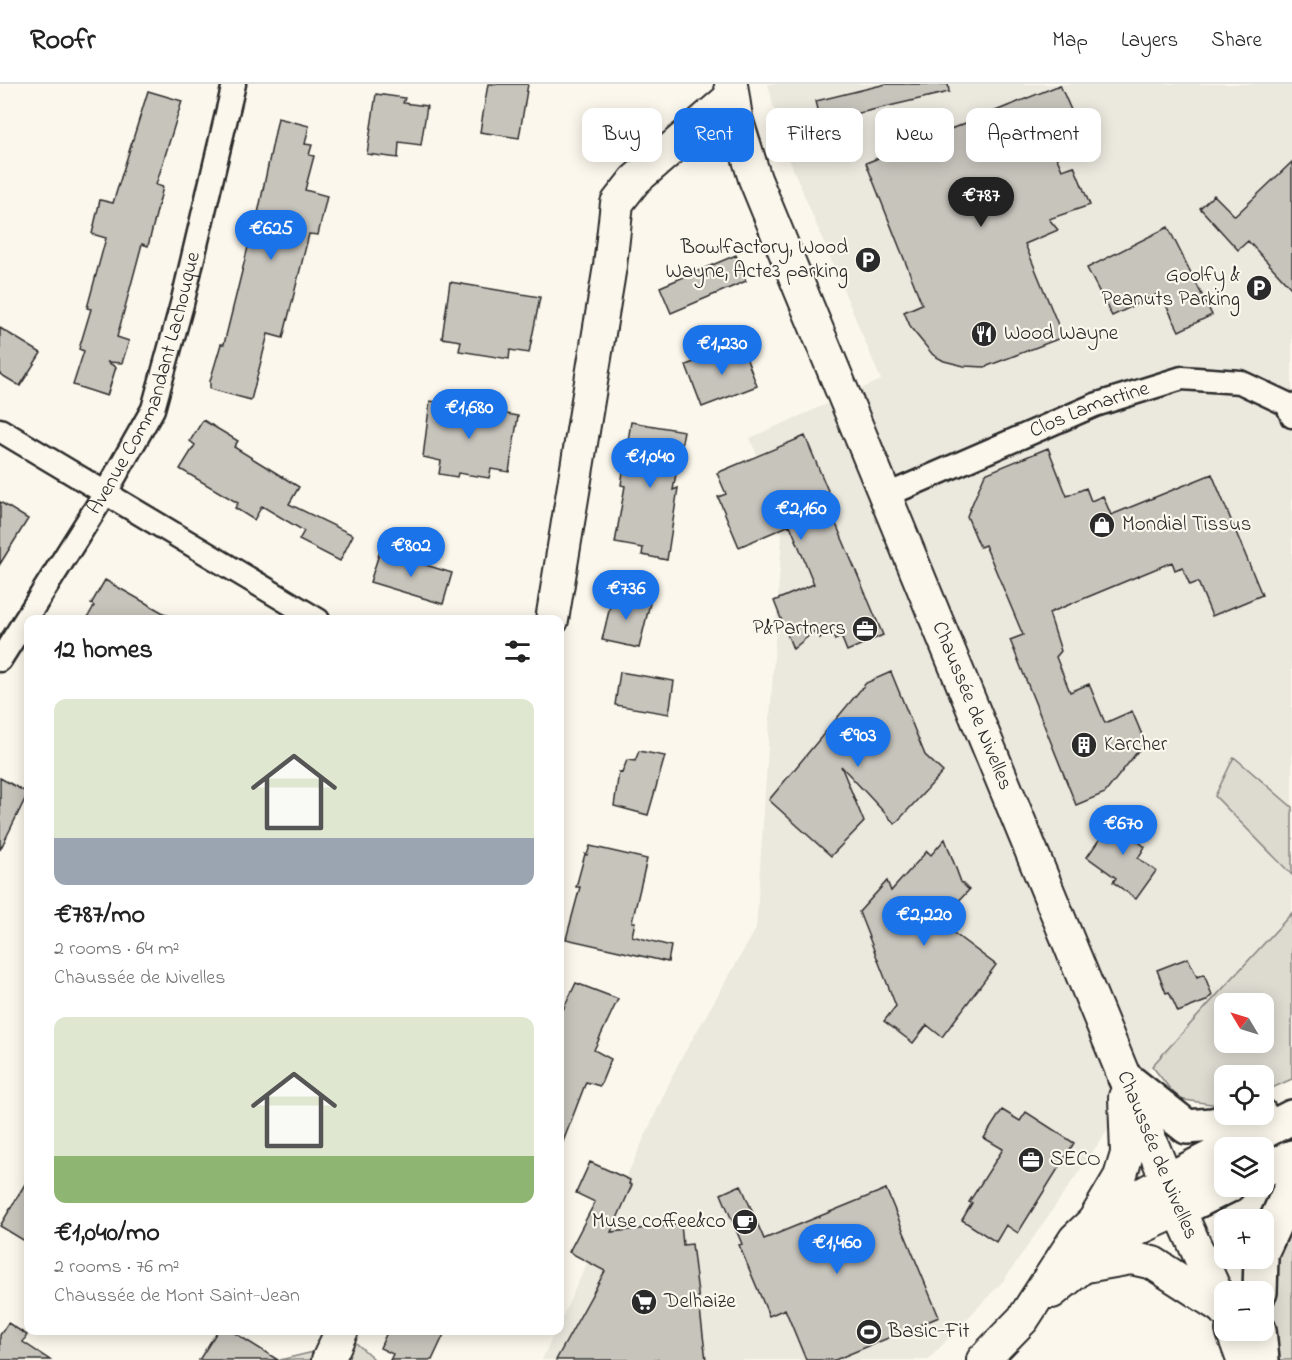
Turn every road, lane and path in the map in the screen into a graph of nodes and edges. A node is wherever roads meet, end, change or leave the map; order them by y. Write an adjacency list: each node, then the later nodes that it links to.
1 (234, 84): 5 (street, Avenue Commandant Lachouque)
2 (727, 88): 6 (main road, Chaussée de Nivelles); 9 (main road)
3 (1292, 416): 6 (street, Clos Lamartine)
4 (0, 430): 5 (street)
5 (106, 492): 7 (street, Avenue Commandant Lachouque); 8 (street)
6 (885, 496): 12 (main road, Chaussée de Nivelles)
7 (28, 615)
8 (310, 615)
9 (553, 615)
10 (24, 622): 11 (street, Avenue Commandant Lachouque)
11 (0, 660)
12 (1125, 1078): 16 (highway); 23 (main road, Chaussée de Nivelles); 24 (main road)
13 (1292, 1103): 14 (highway)
14 (1274, 1110)
15 (1292, 1117): 17 (highway)
16 (1214, 1125)
17 (1253, 1137)
18 (1292, 1157): 20 (highway)
19 (1214, 1160): 23 (highway)
20 (1274, 1165)
21 (1292, 1186): 25 (highway)
22 (1214, 1188): 23 (highway)
23 (1174, 1195): 24 (main road); 26 (main road); 27 (main road, Chaussée de Nivelles)
24 (1094, 1221): 29 (main road)
25 (1274, 1225)
26 (1079, 1267): 28 (main road); 29 (main road)
27 (1214, 1288)
28 (1214, 1307)
29 (1023, 1319): 34 (main road)
30 (340, 1335): 33 (main road)
31 (1236, 1341): 35 (main road, Chaussée de Nivelles)
32 (1260, 1341): 36 (highway)
33 (328, 1360)
34 (983, 1360)
35 (1243, 1360)
36 (1262, 1360)

